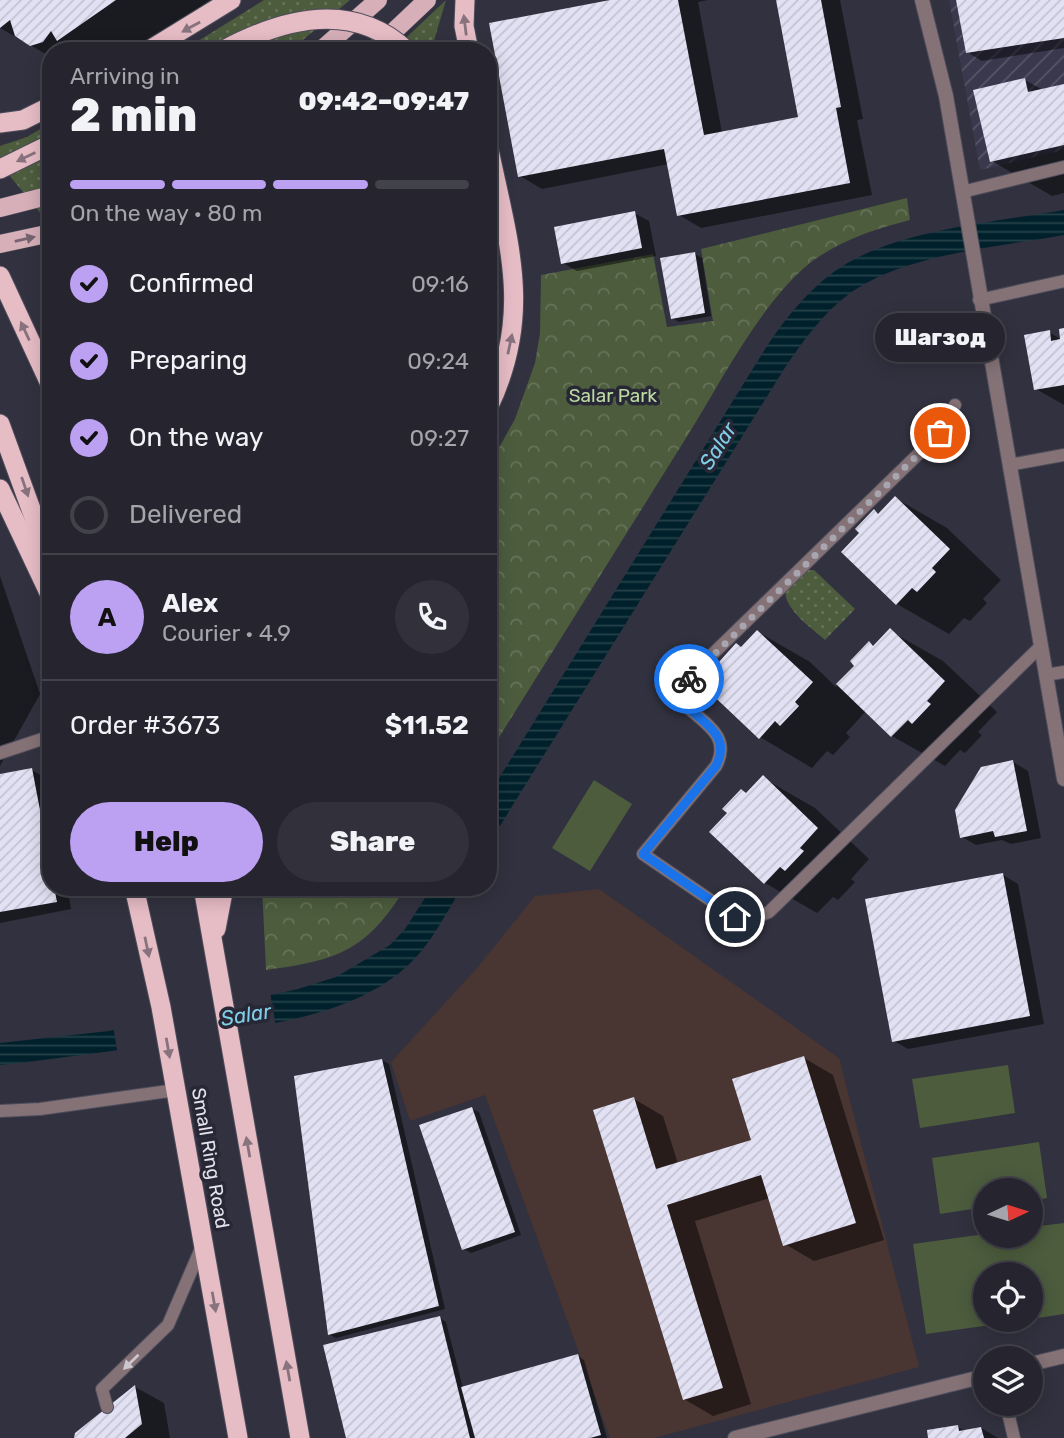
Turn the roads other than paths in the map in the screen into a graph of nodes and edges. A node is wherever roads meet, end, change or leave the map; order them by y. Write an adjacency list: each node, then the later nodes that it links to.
1 (231, 0): 6 (highway, one-way to 6)
2 (378, 0): 8 (main road)
3 (427, 0): 9 (main road)
4 (465, 0): 11 (highway, one-way to 4)
5 (922, 0): 18 (street)
6 (163, 42)
7 (239, 42): 10 (highway, bridge)
8 (330, 42)
9 (383, 42)
10 (398, 42)
11 (467, 42)
12 (42, 110): 13 (highway)
13 (0, 123)
14 (42, 148): 16 (highway, one-way to 16)
15 (1064, 167): 18 (lane)
16 (0, 169)
17 (497, 189): 27 (highway, one-way to 17)
18 (962, 192): 25 (street)
19 (42, 197): 20 (main road)
20 (0, 208)
21 (42, 235): 22 (main road, one-way to 21)
22 (0, 244)
23 (0, 276): 26 (highway, one-way to 23)
24 (1064, 281): 25 (lane)
25 (979, 299): 31 (street)
26 (42, 367)
27 (497, 385)
28 (955, 405): 35 (lane)
29 (0, 424): 33 (highway, one-way to 33)
30 (1064, 455): 31 (lane)
31 (1009, 465): 35 (street)
32 (0, 489): 34 (highway)
33 (42, 539)
34 (42, 578)
35 (1041, 646): 37 (street)
36 (1064, 672): 37 (lane)
37 (1046, 675): 40 (street)
38 (42, 739): 39 (lane)
39 (0, 753)
40 (1064, 779)
41 (136, 896): 45 (highway, Small Ring Road, one-way to 45)
42 (205, 896): 44 (highway, Small Ring Road)
43 (222, 896): 44 (highway)
44 (214, 940): 54 (highway, Small Ring Road, one-way to 44)
45 (176, 1090): 46 (lane); 47 (highway, Small Ring Road)
46 (0, 1111)
47 (203, 1243): 51 (lane, one-way to 51); 53 (highway, Small Ring Road, one-way to 53)
48 (1064, 1356): 49 (street)
49 (1043, 1361)
50 (973, 1379): 55 (street)
51 (107, 1407)
52 (1009, 1416): 56 (lane)
53 (238, 1438)
54 (300, 1438)
55 (735, 1438)
56 (1014, 1438)

